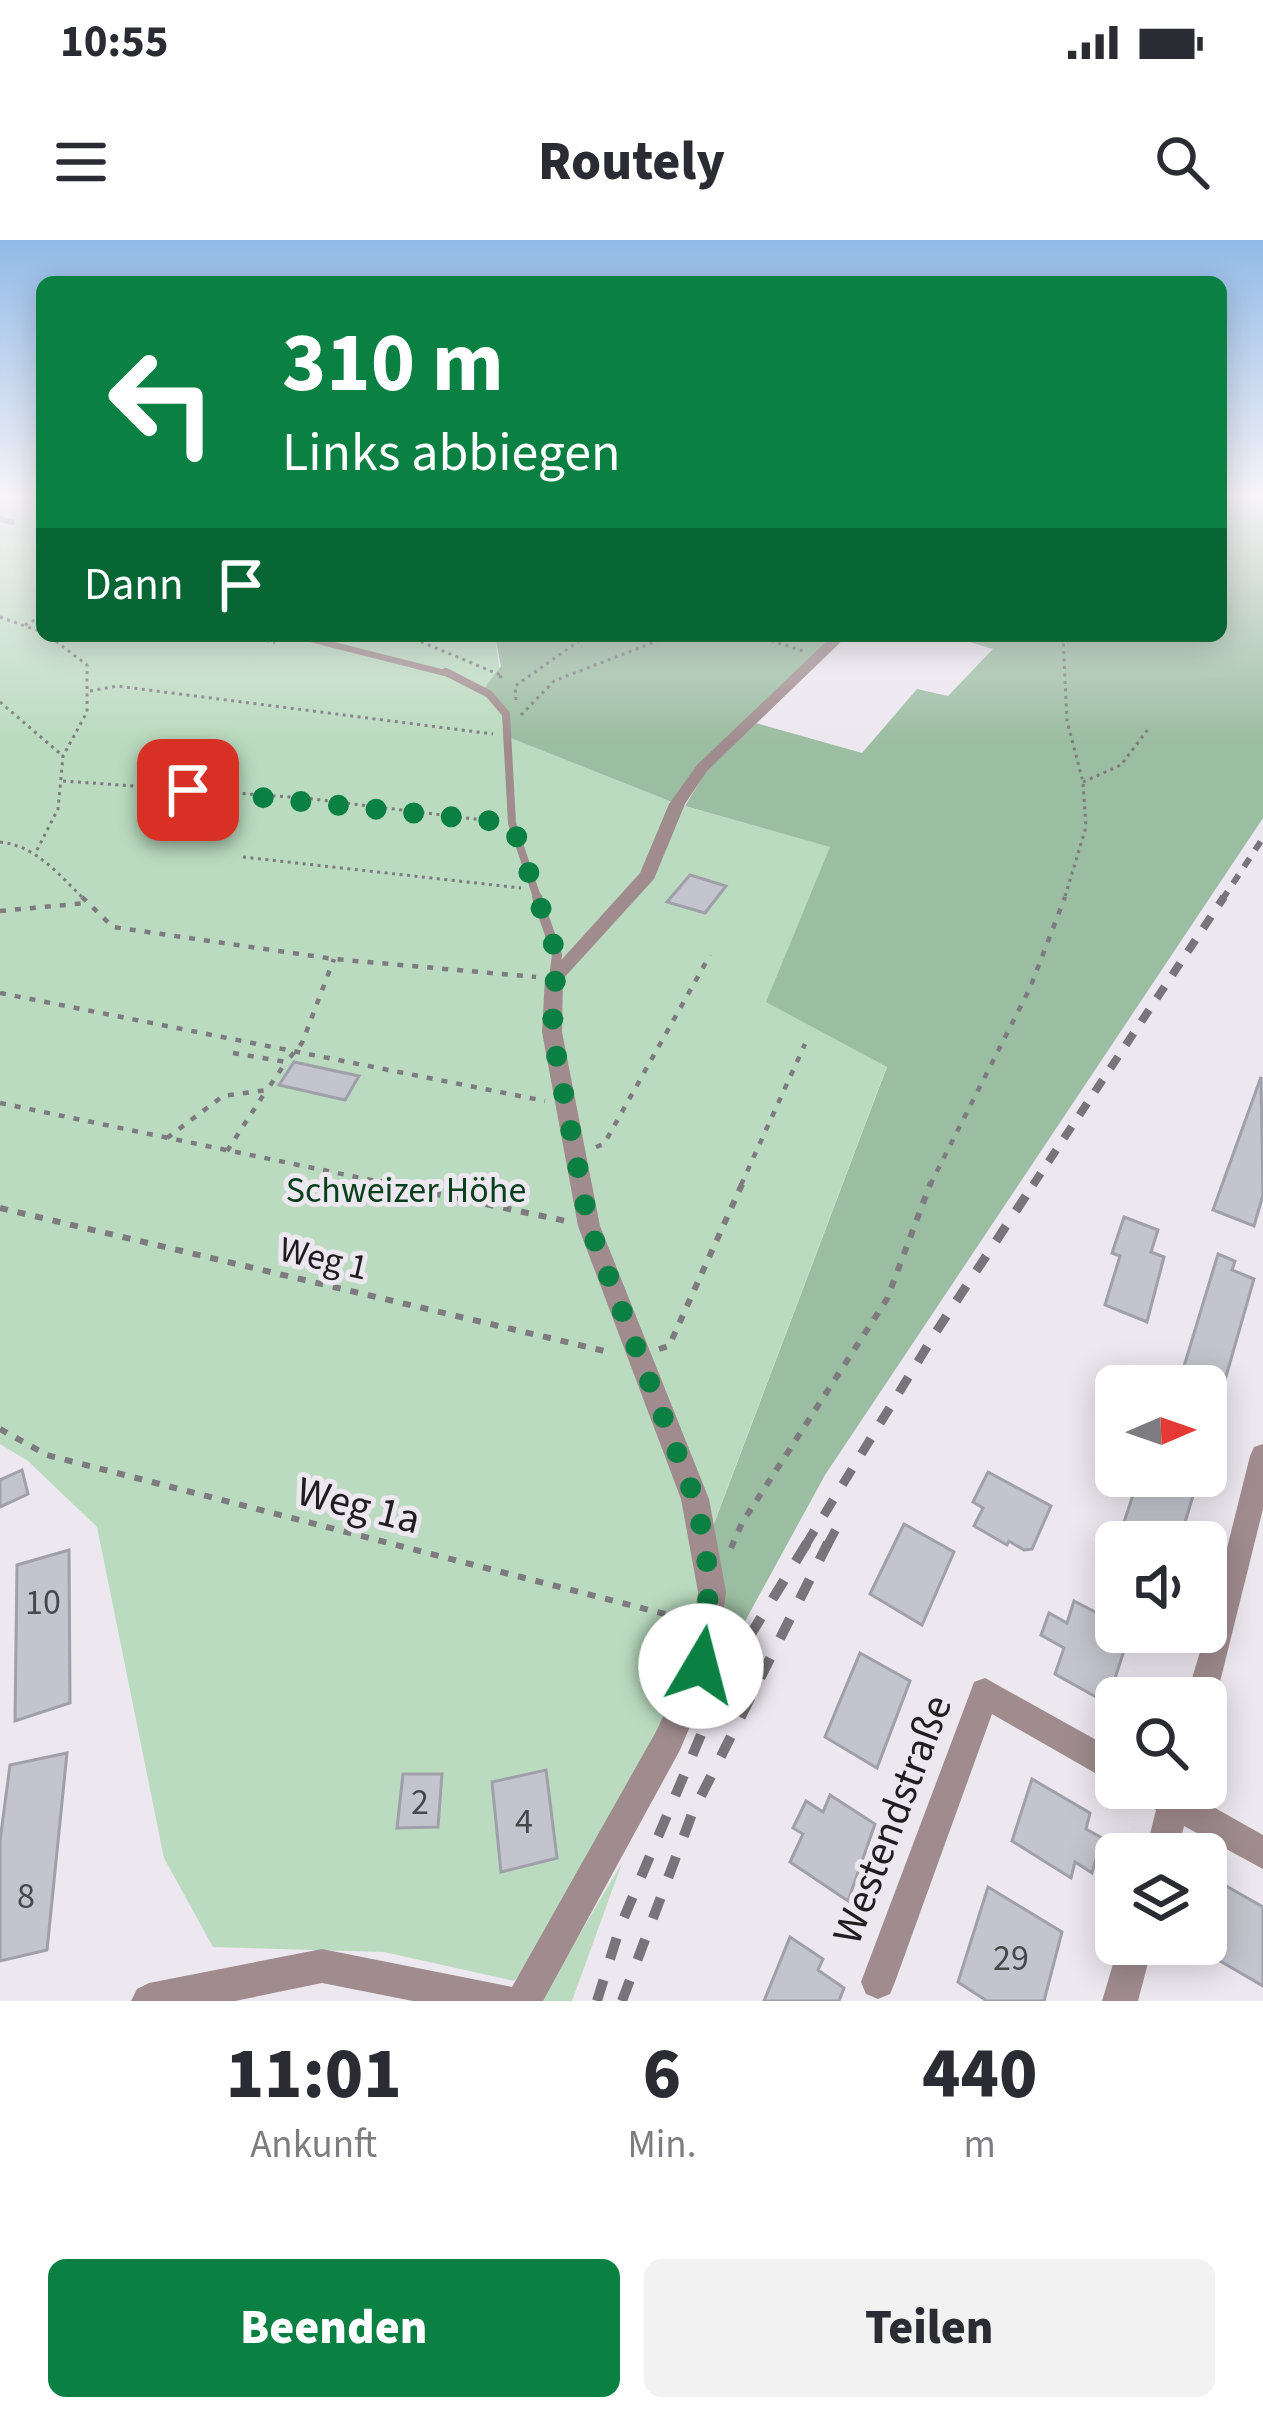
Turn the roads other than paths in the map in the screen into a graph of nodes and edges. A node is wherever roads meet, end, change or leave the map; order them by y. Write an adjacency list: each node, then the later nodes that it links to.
1 (322, 642): 3 (lane)
2 (834, 642): 3 (street)
3 (554, 979): 13 (street)
4 (1263, 1456): 5 (street)
5 (1207, 1677)
6 (1095, 1757): 10 (street, Westendstraße)
7 (1193, 1809): 8 (street)
8 (1263, 1853)
9 (1130, 1965): 14 (street)
10 (878, 1982)
11 (148, 2001): 12 (street)
12 (503, 2001)
13 (524, 2001)
14 (1120, 2001)

